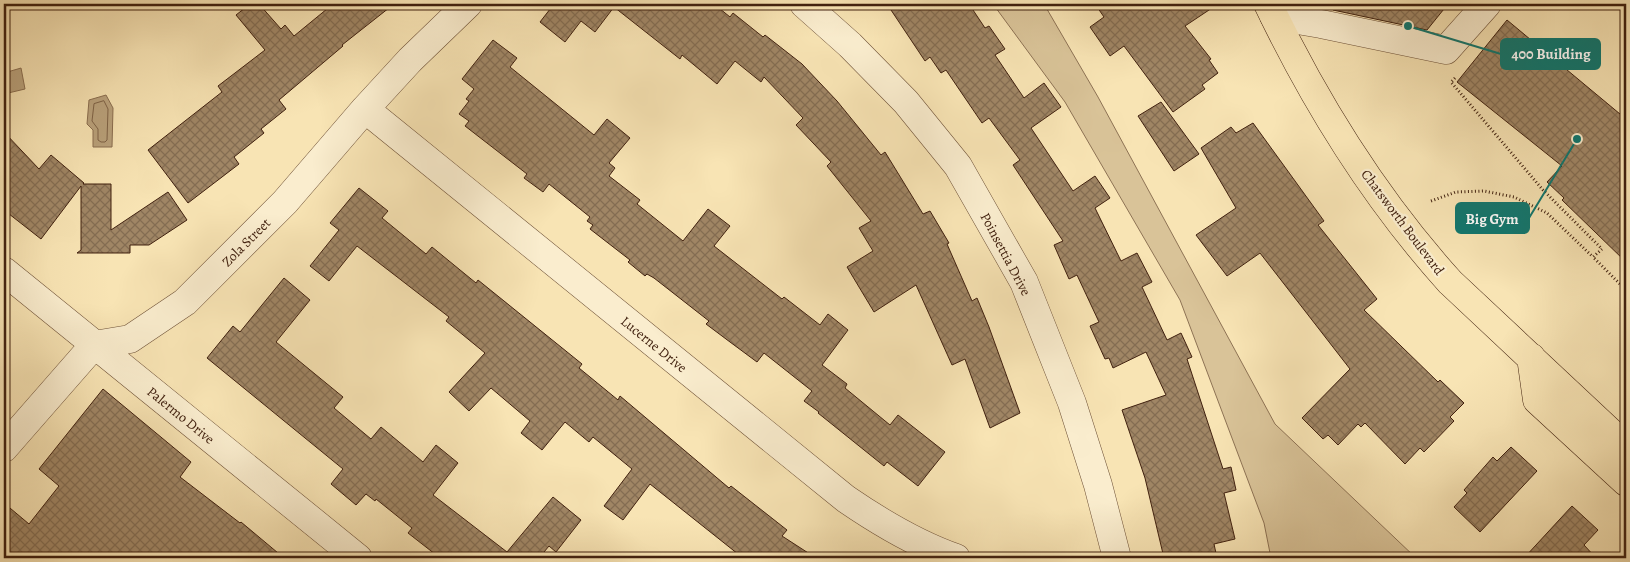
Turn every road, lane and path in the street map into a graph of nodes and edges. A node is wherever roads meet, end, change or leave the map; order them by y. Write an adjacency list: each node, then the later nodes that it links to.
1 (468, 4): 6 (street, Zola Street)
2 (804, 4): 18 (street, Poinsettia Drive)
3 (1487, 4): 4 (street)
4 (1271, 10): 12 (main road, Chatsworth Boulevard)
5 (1457, 74): 8 (path)
6 (365, 109): 11 (street, Zola Street); 17 (street, Lucerne Drive)
7 (1431, 201): 8 (path)
8 (1593, 258): 10 (path)
9 (4, 271): 11 (street, Palermo Drive)
10 (1626, 290)
11 (94, 345): 14 (street); 16 (street, Palermo Drive)
12 (1531, 357): 13 (main road, Chatsworth Boulevard); 15 (main road)
13 (1626, 447)
14 (4, 448)
15 (1626, 482)
16 (355, 557)
17 (956, 558)
18 (1117, 558)

